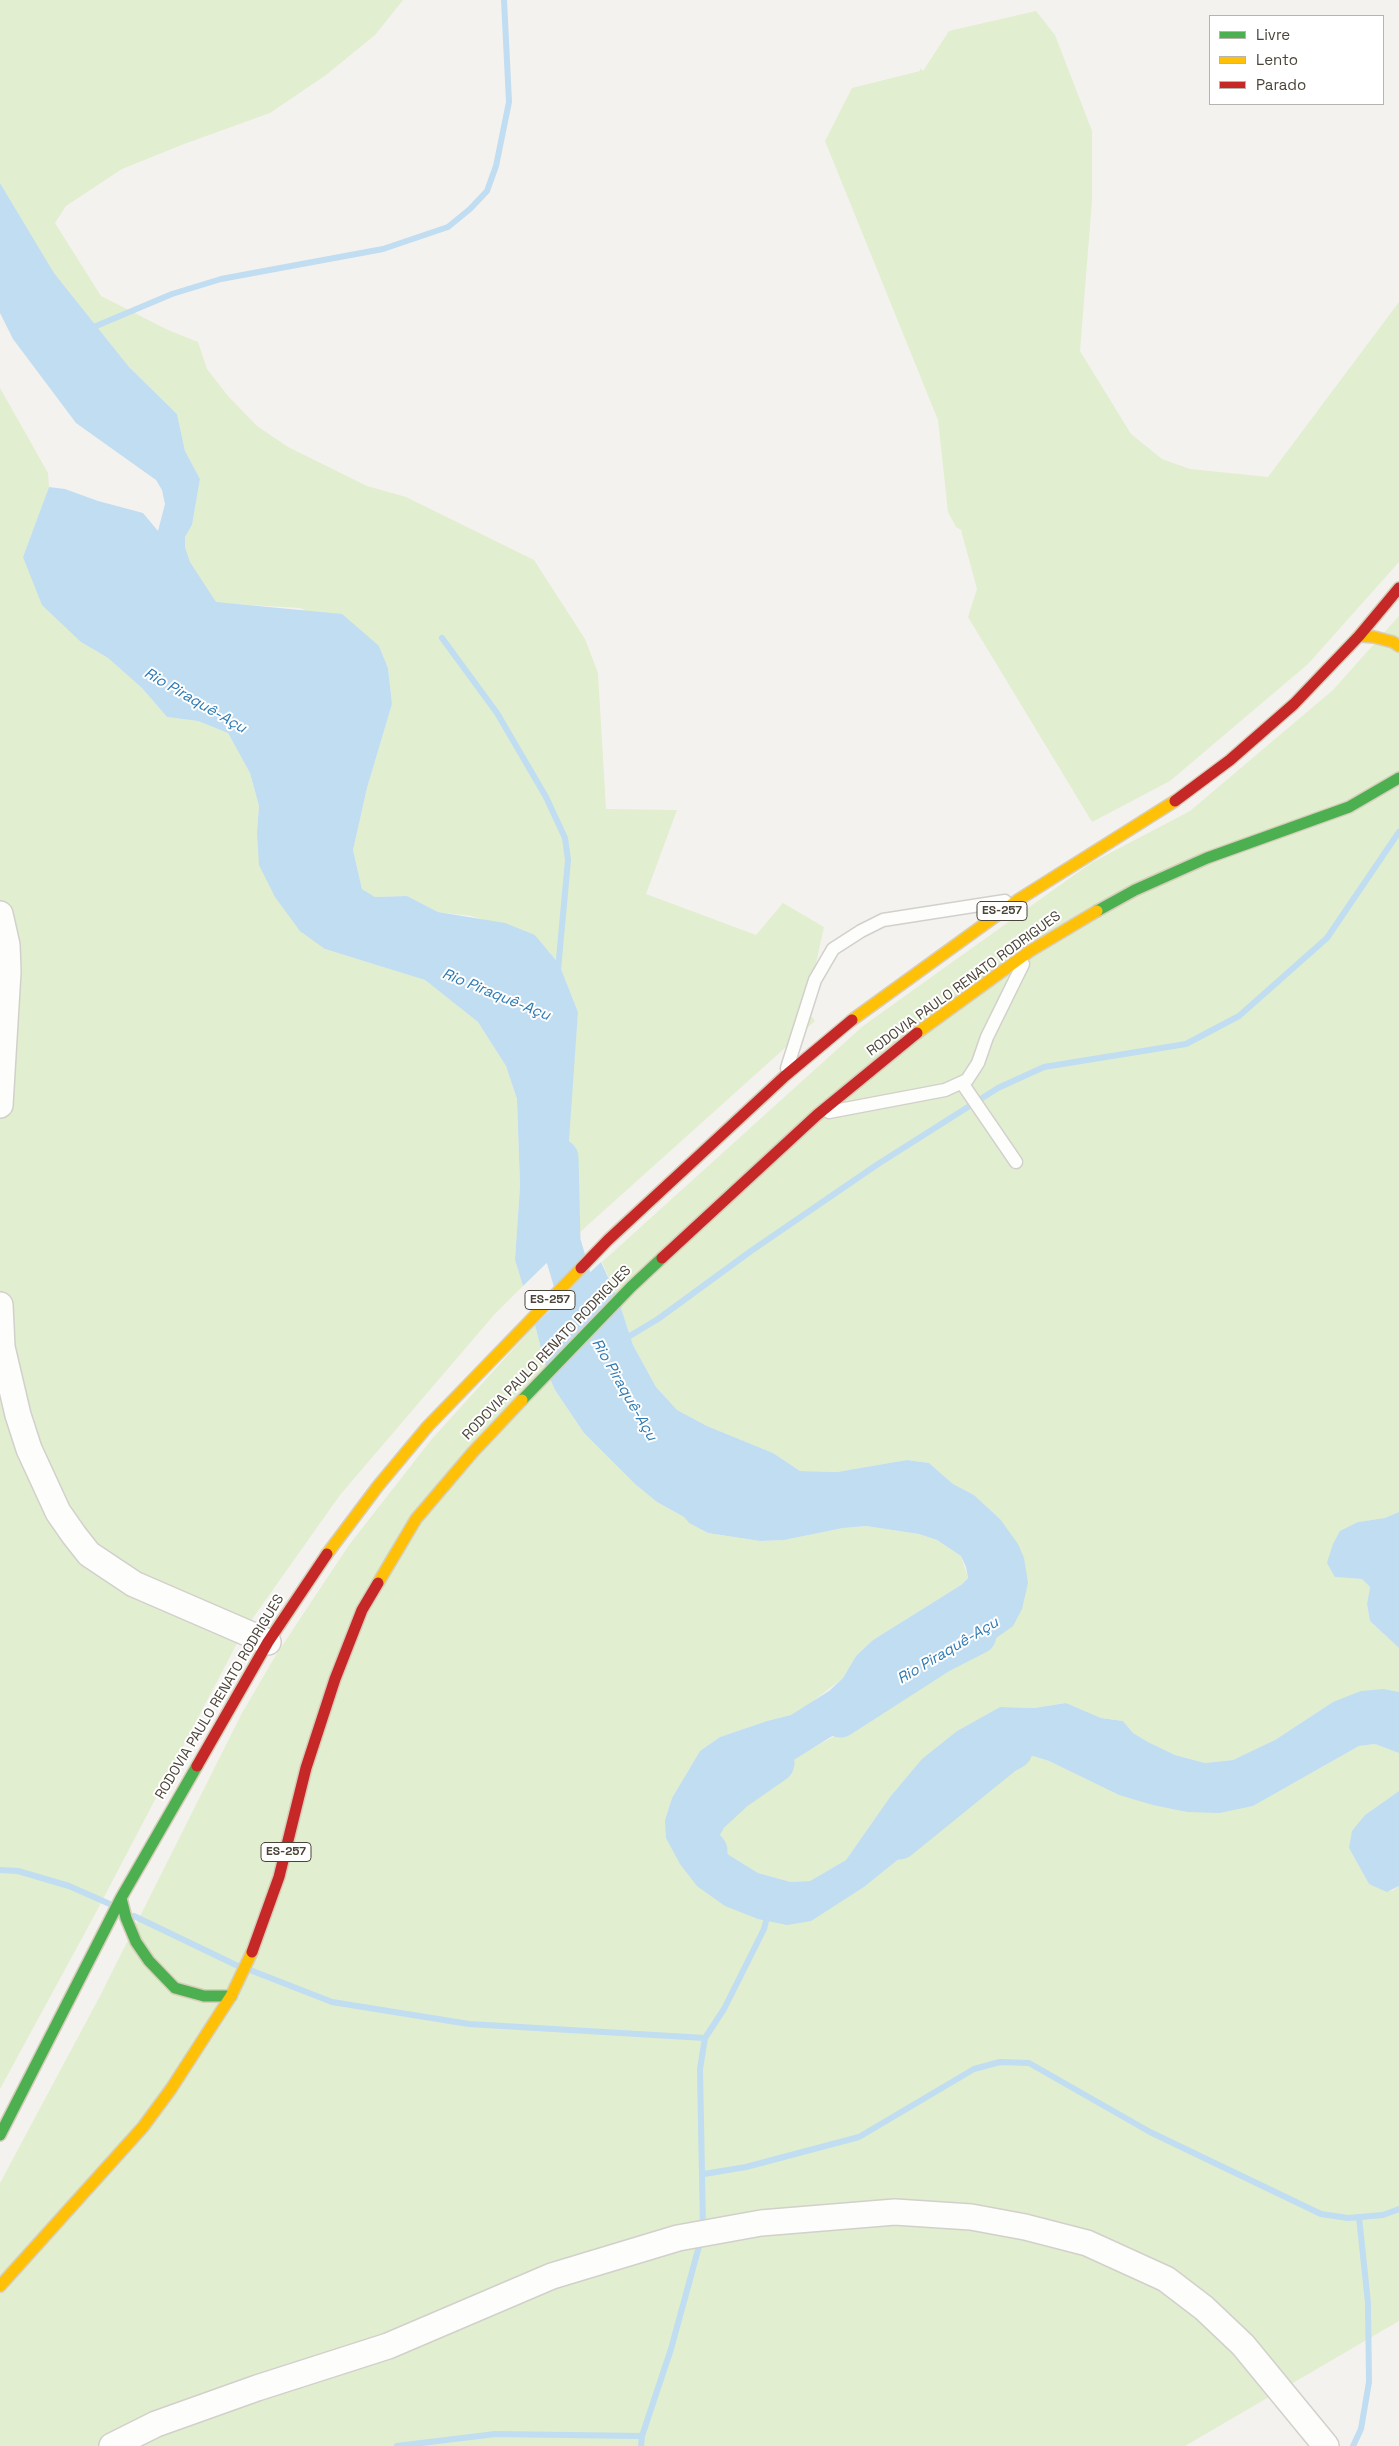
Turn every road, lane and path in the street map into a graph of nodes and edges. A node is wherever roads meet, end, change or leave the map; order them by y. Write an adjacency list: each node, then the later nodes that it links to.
1 (1399, 588): 2 (main road, RODOVIA PAULO RENATO RODRIGUES / ES-257)
2 (1359, 636): 3 (main road); 5 (main road, RODOVIA PAULO RENATO RODRIGUES / ES-257)
3 (1399, 646)
4 (1399, 778): 7 (main road, RODOVIA PAULO RENATO RODRIGUES / ES-257)
5 (1018, 900): 8 (main road, RODOVIA PAULO RENATO RODRIGUES / ES-257); 8 (lane)
6 (0, 914): 10 (street)
7 (1030, 952): 9 (lane); 11 (main road, RODOVIA PAULO RENATO RODRIGUES / ES-257)
8 (785, 1076): 14 (main road, RODOVIA PAULO RENATO RODRIGUES / ES-257)
9 (962, 1083): 11 (lane); 12 (lane)
10 (0, 1105)
11 (817, 1115): 16 (main road, RODOVIA PAULO RENATO RODRIGUES / ES-257)
12 (1016, 1162)
13 (0, 1305): 14 (street)
14 (268, 1642): 15 (main road, RODOVIA PAULO RENATO RODRIGUES / ES-257)
15 (121, 1898): 16 (main road); 17 (main road, RODOVIA PAULO RENATO RODRIGUES / ES-257)
16 (232, 1996): 18 (main road, RODOVIA PAULO RENATO RODRIGUES / ES-257)
17 (0, 2135)
18 (0, 2286)
19 (112, 2446): 20 (street)
20 (1326, 2446)

